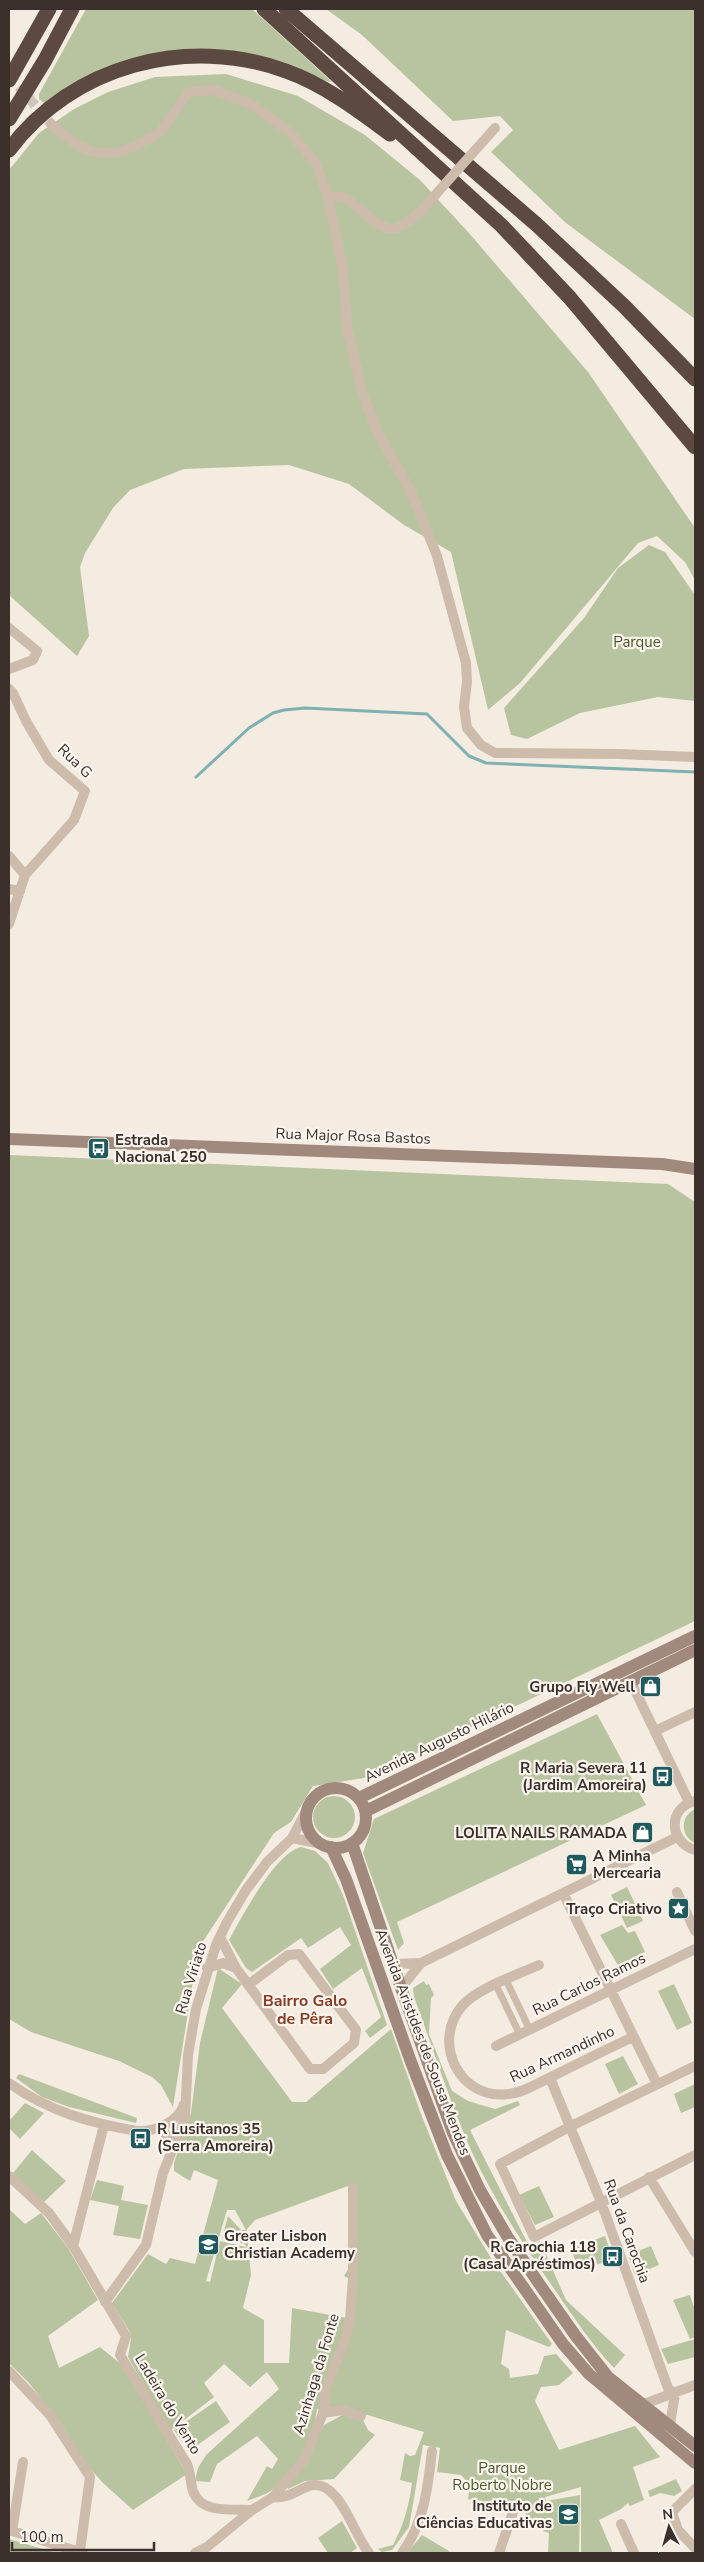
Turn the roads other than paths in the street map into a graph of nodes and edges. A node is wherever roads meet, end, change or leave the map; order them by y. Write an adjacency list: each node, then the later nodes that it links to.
1 (39, 9): 7 (highway)
2 (49, 9): 8 (highway)
3 (72, 9): 9 (highway)
4 (264, 9): 14 (highway)
5 (286, 9): 10 (highway)
6 (300, 9): 10 (highway)
7 (9, 73)
8 (9, 80)
9 (9, 119)
10 (419, 122): 16 (highway)
11 (51, 124): 15 (street)
12 (495, 128): 15 (street, bridge)
13 (9, 150): 14 (highway)
14 (432, 163): 17 (highway)
15 (328, 198): 21 (street)
16 (695, 379)
17 (695, 447)
18 (9, 628): 19 (street)
19 (9, 669)
20 (9, 689): 23 (street, Rua G)
21 (695, 757)
22 (9, 856): 23 (street)
23 (26, 875): 25 (street)
24 (9, 889): 25 (street)
25 (20, 891): 26 (street)
26 (9, 924)
27 (9, 1139): 28 (main road, Rua Major Rosa Bastos)
28 (695, 1169)
29 (695, 1636): 34 (main road, Avenida Augusto Hilário)
30 (695, 1650): 31 (main road, Avenida Augusto Hilário)
31 (631, 1682): 33 (street); 37 (main road, Avenida Augusto Hilário)
32 (695, 1712): 33 (street)
33 (655, 1731): 35 (street)
34 (359, 1798): 36 (main road); 37 (main road)
35 (692, 1802): 38 (street)
36 (309, 1806): 39 (street, Rua Viriato); 41 (main road)
37 (366, 1811): 40 (main road)
38 (677, 1837): 42 (street); 44 (street)
39 (292, 1838): 41 (street); 46 (street, Rua Viriato)
40 (352, 1843): 41 (main road); 50 (main road, Avenida Aristides de Sousa Mendes)
41 (327, 1846): 89 (main road, Avenida Aristides de Sousa Mendes)
42 (695, 1850)
43 (677, 1892): 45 (street)
44 (563, 1893): 49 (street); 57 (street)
45 (695, 1931)
46 (220, 1937): 48 (street, Rua Viriato); 53 (street)
47 (695, 1949): 57 (street, Rua Carlos Ramos)
48 (214, 1950): 52 (street, Rua Viriato); 53 (street)
49 (421, 1963): 50 (street); 56 (street)
50 (393, 1964): 56 (main road, Avenida Aristides de Sousa Mendes)
51 (539, 1964): 54 (street, Rua Armandinho)
52 (208, 1968): 53 (street); 66 (street, Rua Viriato)
53 (236, 1968): 55 (street)
54 (501, 1983): 58 (street); 59 (street); 63 (street, Rua Armandinho)
55 (248, 1985): 55 (street)
56 (401, 1988): 82 (main road, Avenida Aristides de Sousa Mendes)
57 (611, 1990): 58 (street, Rua Carlos Ramos); 60 (street)
58 (530, 2030): 59 (street, Rua Carlos Ramos)
59 (520, 2035): 61 (street, Rua Carlos Ramos)
60 (633, 2036): 63 (street, Rua Armandinho); 65 (street)
61 (496, 2046)
62 (695, 2066): 65 (street)
63 (550, 2078): 69 (street, Rua da Carochia)
64 (9, 2084): 67 (street)
65 (657, 2084): 69 (street)
66 (186, 2097): 68 (street); 70 (street, Rua Viriato)
67 (104, 2125): 68 (street); 76 (street)
68 (161, 2126): 70 (street)
69 (571, 2126): 75 (street, Rua da Carochia); 75 (street)
70 (173, 2148): 78 (street, Rua Viriato)
71 (695, 2155): 73 (street)
72 (9, 2176): 76 (street, Ladeira do Vento)
73 (649, 2177): 75 (street); 77 (street)
74 (353, 2188): 83 (street, Azinhaga da Fonte)
75 (601, 2202): 81 (street, Rua da Carochia)
76 (73, 2246): 78 (street, Ladeira do Vento)
77 (694, 2246)
78 (105, 2302): 92 (street, Ladeira do Vento)
79 (9, 2371): 97 (street)
80 (695, 2385): 81 (street)
81 (675, 2394): 82 (street); 85 (street)
82 (644, 2404): 85 (main road, Avenida Aristides de Sousa Mendes)
83 (323, 2413): 84 (street); 91 (street, Azinhaga da Fonte)
84 (361, 2416)
85 (670, 2424): 86 (main road, Avenida Aristides de Sousa Mendes)
86 (695, 2446)
87 (432, 2451): 100 (street)
88 (23, 2462): 95 (street)
89 (695, 2463)
90 (694, 2492): 96 (street)
91 (273, 2497): 92 (street); 99 (street)
92 (252, 2510): 98 (street)
93 (513, 2512): 101 (street)
94 (621, 2524): 102 (street)
95 (11, 2530): 97 (street)
96 (695, 2548)
97 (82, 2552)
98 (195, 2553)
99 (369, 2553)
100 (402, 2553)
101 (499, 2553)
102 (634, 2553)

